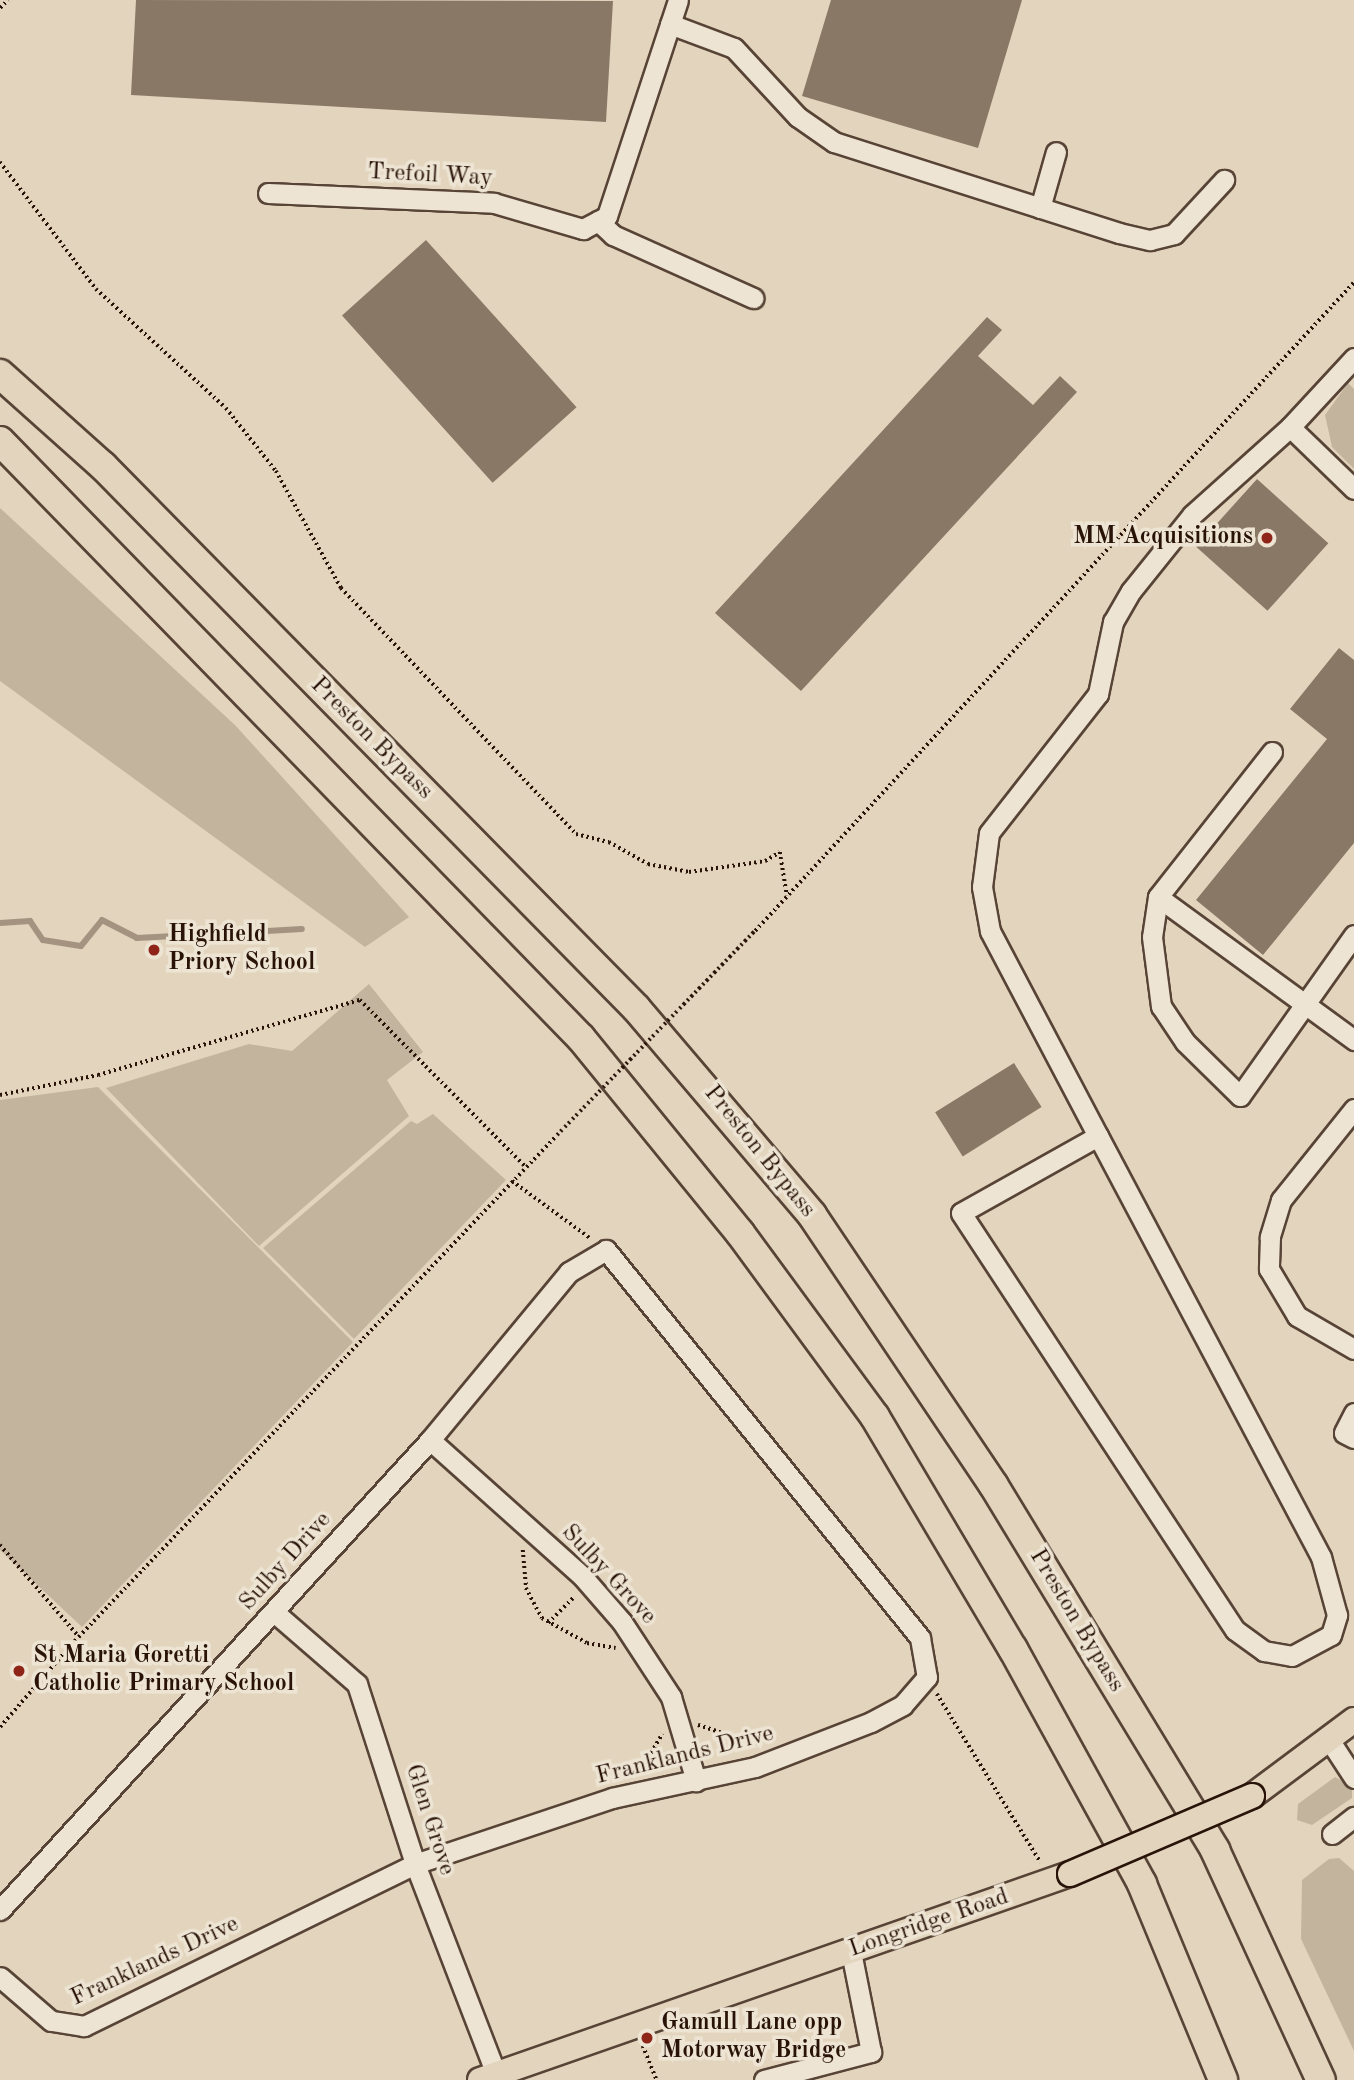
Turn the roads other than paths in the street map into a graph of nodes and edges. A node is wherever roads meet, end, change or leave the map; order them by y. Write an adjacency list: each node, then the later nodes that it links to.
1 (678, 0): 2 (street)
2 (670, 24): 6 (street); 7 (street)
3 (1056, 152): 6 (street)
4 (1224, 180): 6 (street)
5 (268, 192): 7 (street, Trefoil Way)
6 (1040, 208)
7 (598, 221): 8 (street)
8 (753, 298)
9 (1354, 358): 12 (street)
10 (0, 359): 14 (highway)
11 (0, 374): 14 (highway, Preston Bypass)
12 (1290, 427): 15 (street); 22 (street)
13 (2, 443): 41 (highway)
14 (103, 466): 42 (highway, Preston Bypass)
15 (1354, 489)
16 (1272, 751): 17 (street)
17 (1158, 897): 19 (street); 19 (street)
18 (1354, 935): 19 (street)
19 (1301, 1003): 20 (street)
20 (1354, 1041)
21 (1354, 1108): 23 (street)
22 (1098, 1136): 22 (street)
23 (1354, 1349)
24 (1354, 1413): 25 (street)
25 (1354, 1438)
26 (430, 1440): 27 (street, Sulby Drive); 28 (street, Sulby Drive); 32 (street, Sulby Grove)
27 (274, 1612): 35 (street, Glen Grove); 36 (street, Sulby Drive)
28 (927, 1677): 32 (street, Franklands Drive)
29 (1354, 1720): 30 (main road, Longridge Road)
30 (1330, 1741): 31 (street); 37 (main road, Longridge Road, bridge)
31 (1354, 1778)
32 (696, 1781): 35 (street, Franklands Drive)
33 (1354, 1816): 34 (street)
34 (1332, 1834)
35 (415, 1864): 38 (street, Franklands Drive); 39 (street, Glen Grove)
36 (0, 1910)
37 (850, 1952): 39 (main road, Longridge Road); 40 (street)
38 (0, 1977)
39 (488, 2077)
40 (764, 2080)
41 (1223, 2080)
42 (1321, 2080)

